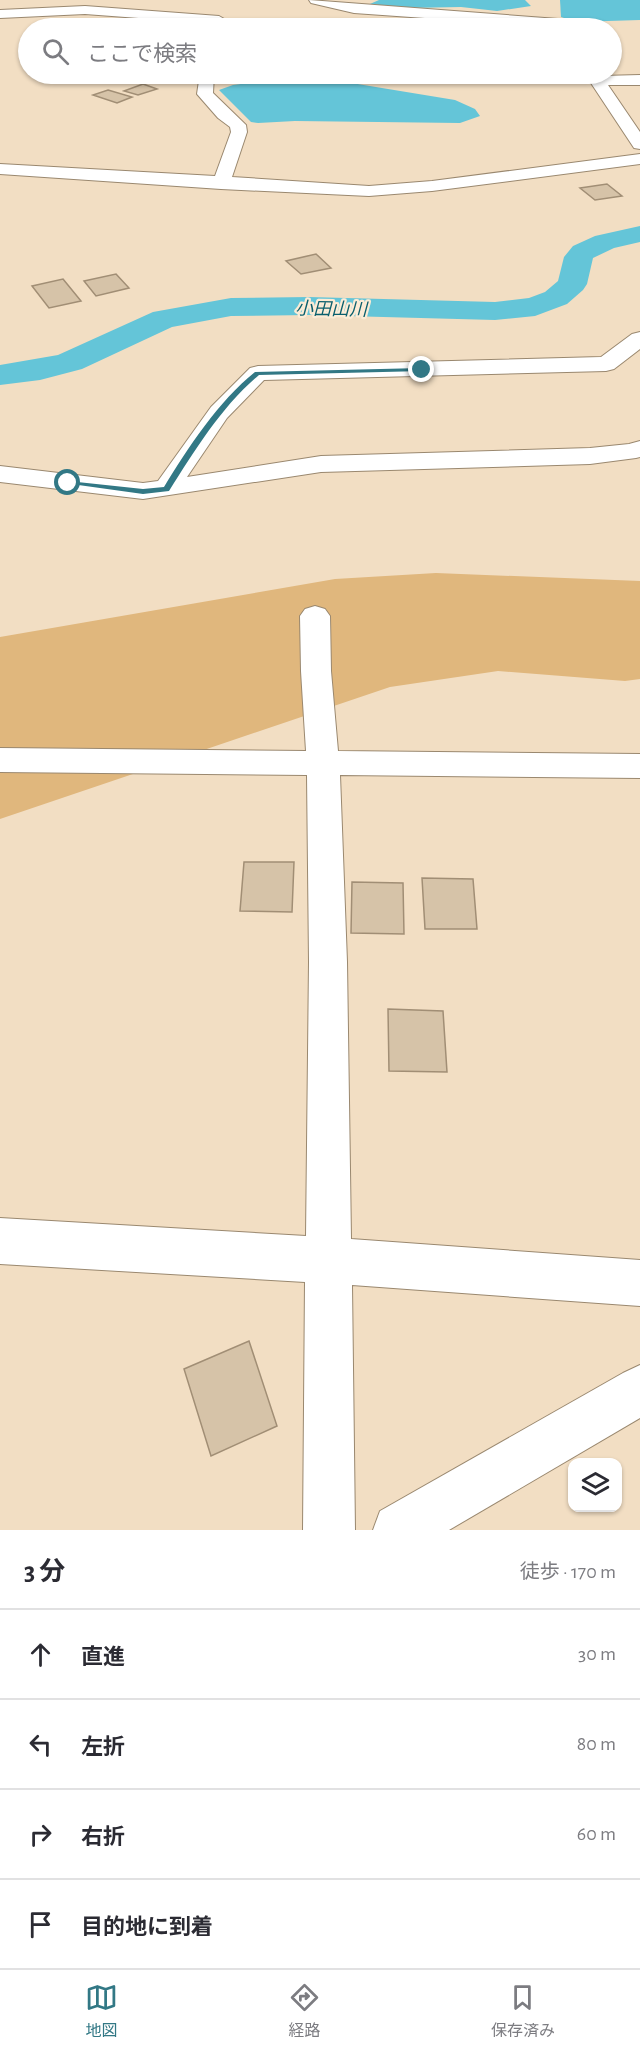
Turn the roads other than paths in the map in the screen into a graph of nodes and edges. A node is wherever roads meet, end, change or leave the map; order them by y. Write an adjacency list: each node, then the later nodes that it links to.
1 (316, 0): 4 (street)
2 (0, 14): 3 (street)
3 (190, 18)
4 (485, 18)
5 (622, 79): 6 (street)
6 (640, 80)
7 (206, 84): 12 (street)
8 (601, 84): 9 (street)
9 (640, 144)
10 (640, 159): 12 (street)
11 (0, 169): 12 (street)
12 (221, 184)
13 (640, 339): 16 (street)
14 (640, 448): 16 (street)
15 (0, 474): 16 (street)
16 (166, 489)
17 (315, 616): 19 (street)
18 (0, 760): 19 (street)
19 (323, 764): 20 (street); 22 (street)
20 (640, 766)
21 (0, 1241): 22 (street)
22 (328, 1260): 23 (street); 25 (street)
23 (640, 1283)
24 (640, 1390): 26 (street)
25 (329, 1530)
26 (399, 1530)

